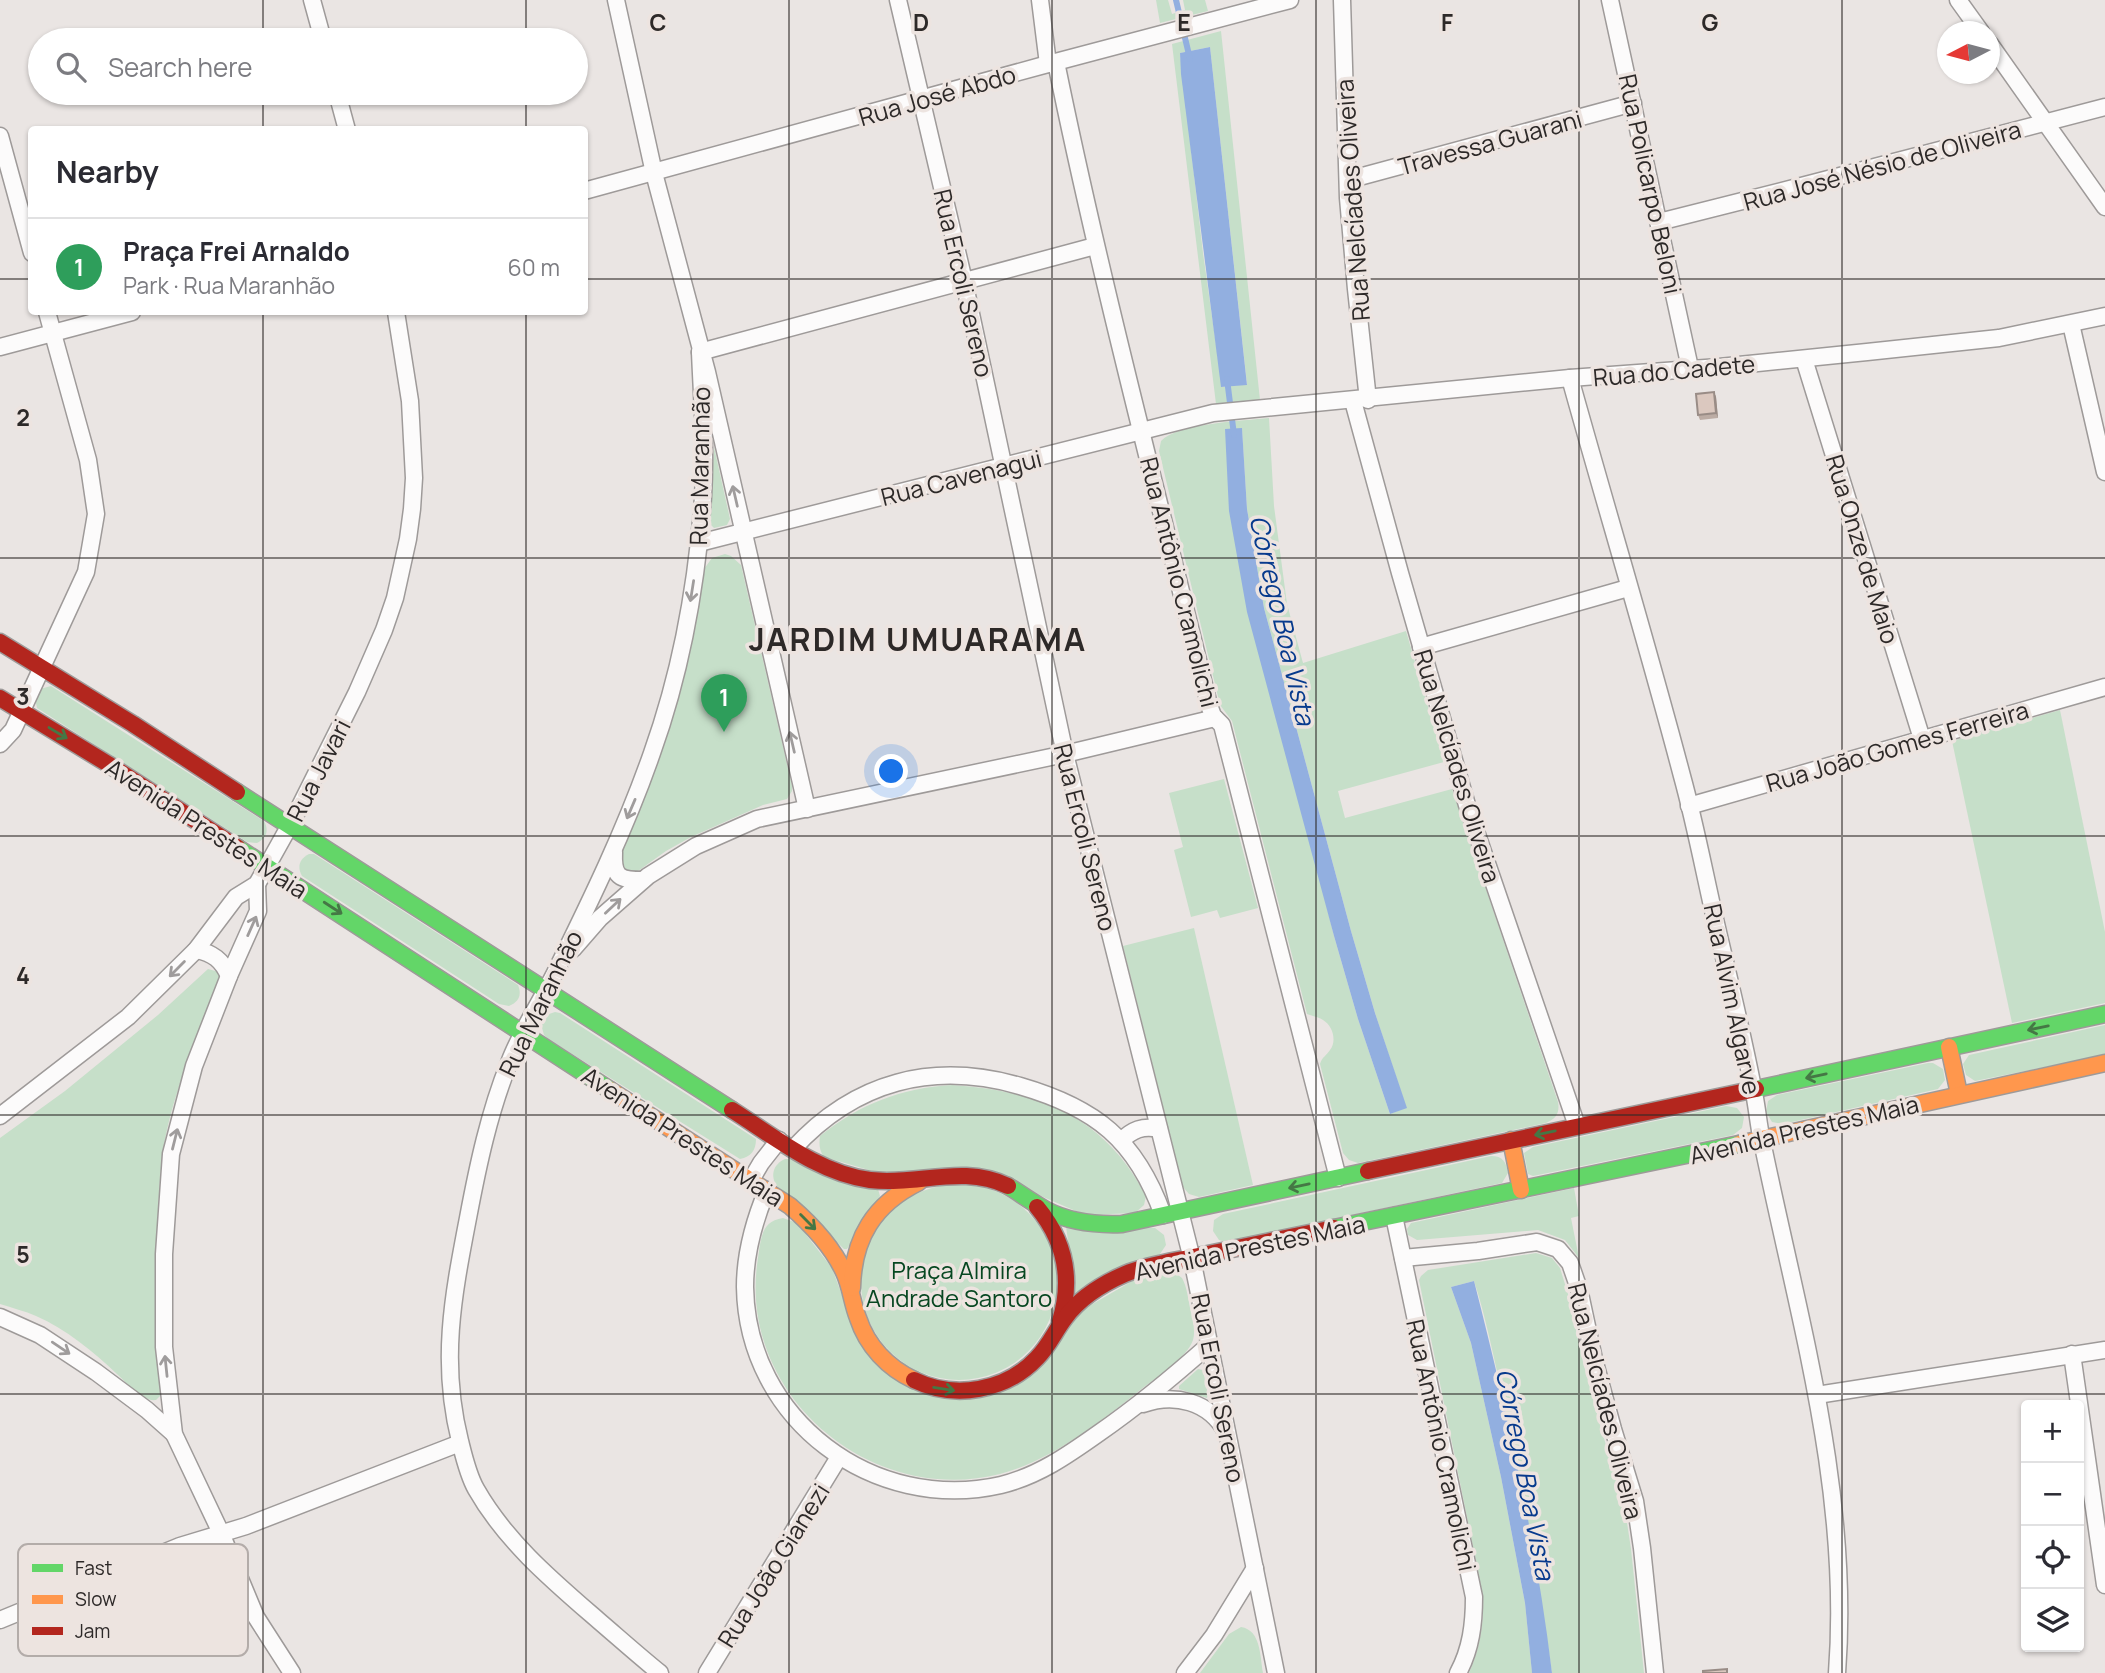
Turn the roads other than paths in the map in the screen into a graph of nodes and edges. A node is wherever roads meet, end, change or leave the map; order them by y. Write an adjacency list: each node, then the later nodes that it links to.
1 (312, 0): 10 (street)
2 (616, 0): 20 (street, Rua Maranhão)
3 (898, 0): 13 (street, Rua Ercoli Sereno)
4 (1040, 0): 12 (street, Rua Antônio Cramolichi)
5 (1290, 0): 12 (street, Rua José Abdo)
6 (1342, 0): 21 (street, Rua Nelcíades Oliveira)
7 (1610, 0): 14 (street, Rua Policarpo Beloni)
8 (1958, 0): 9 (street)
9 (1973, 21)
10 (320, 28)
11 (2000, 58): 17 (street)
12 (1052, 63): 13 (street, Rua José Abdo); 26 (street, Rua Antônio Cramolichi)
13 (922, 99): 20 (street, Rua José Abdo); 27 (street, Rua Ercoli Sereno)
14 (1633, 103): 21 (street, Travessa Guarani); 24 (street, Rua Policarpo Beloni)
15 (340, 105): 18 (street)
16 (2105, 107): 17 (street, Rua José Nésio de Oliveira)
17 (2046, 122): 23 (street); 24 (street, Rua José Nésio de Oliveira)
18 (346, 126)
19 (0, 136): 25 (street)
20 (654, 173): 22 (street, Rua José Abdo); 35 (street, Rua Maranhão)
21 (1348, 180): 39 (street, Rua Nelcíades Oliveira)
22 (588, 190)
23 (2105, 207)
24 (1659, 222): 37 (street, Rua Policarpo Beloni)
25 (28, 238)
26 (1095, 246): 27 (street); 41 (street, Rua Antônio Cramolichi)
27 (964, 281): 35 (street); 42 (street, Rua Ercoli Sereno)
28 (48, 315): 33 (street)
29 (121, 315): 33 (street)
30 (397, 315): 59 (street, Rua Javari)
31 (2105, 316): 32 (street, Rua do Cadete)
32 (2071, 324): 36 (street, Rua do Cadete); 43 (street)
33 (53, 333): 34 (street); 49 (street)
34 (0, 348)
35 (700, 352): 44 (street, Rua Maranhão, one-way to 35); 45 (street, Rua Maranhão)
36 (1804, 359): 37 (street, Rua do Cadete); 54 (street, Rua Onze de Maio)
37 (1690, 368): 38 (street, Rua do Cadete)
38 (1570, 378): 39 (street, Rua do Cadete); 46 (street, Rua Alvim Algarve)
39 (1361, 400): 40 (street, Rua do Cadete); 48 (street, Rua Nelcíades Oliveira)
40 (1224, 413): 41 (street, Rua Cavenagui)
41 (1142, 430): 42 (street, Rua Cavenagui); 53 (street, Rua Antônio Cramolichi)
42 (1004, 466): 44 (street, Rua Cavenagui); 56 (street, Rua Ercoli Sereno)
43 (2105, 472)
44 (744, 532): 45 (street, Rua Cavenagui); 58 (street, Rua Maranhão, one-way to 44)
45 (699, 543): 60 (street, Rua Maranhão, one-way to 60)
46 (1628, 588): 48 (street); 57 (street, Rua Alvim Algarve)
47 (0, 642): 49 (street, Avenida Prestes Maia)
48 (1421, 648): 75 (street, Rua Nelcíades Oliveira)
49 (42, 668): 52 (street); 59 (street, Avenida Prestes Maia)
50 (2105, 687): 54 (street, Rua João Gomes Ferreira)
51 (0, 698): 52 (street, Avenida Prestes Maia)
52 (22, 711): 55 (street); 61 (street, Avenida Prestes Maia, one-way to 61)
53 (1215, 718): 56 (street); 83 (street, Rua Antônio Cramolichi)
54 (1922, 739): 57 (street, Rua João Gomes Ferreira)
55 (0, 744)
56 (1065, 754): 58 (street); 76 (street, Rua Ercoli Sereno)
57 (1689, 806): 72 (street, Rua Alvim Algarve)
58 (807, 808): 62 (street)
59 (290, 826): 61 (street, Rua Javari); 67 (street, Avenida Prestes Maia)
60 (614, 846): 62 (street); 66 (street, Rua Maranhão)
61 (267, 866): 63 (street, Rua Javari); 69 (street, Avenida Prestes Maia, one-way to 69)
62 (643, 880): 66 (street, one-way to 62)
63 (257, 884): 64 (street, Rua Javari); 65 (street, one-way to 63)
64 (196, 950): 65 (street); 74 (street, Rua Javari, one-way to 74)
65 (229, 976): 100 (street, one-way to 65)
66 (553, 977): 67 (street, Rua Maranhão)
67 (544, 991): 69 (street, Rua Maranhão); 78 (street, Avenida Prestes Maia)
68 (2105, 1014): 70 (street, Avenida Prestes Maia, one-way to 70)
69 (522, 1031): 84 (street, Avenida Prestes Maia); 105 (street, Rua Maranhão)
70 (1949, 1047): 72 (street, Avenida Prestes Maia, one-way to 72); 73 (street)
71 (2105, 1063): 73 (street, Avenida Prestes Maia)
72 (1754, 1089): 75 (street, Avenida Prestes Maia); 77 (street, Rua Alvim Algarve)
73 (1959, 1094): 77 (street, Avenida Prestes Maia)
74 (0, 1116)
75 (1577, 1126): 79 (street, Avenida Prestes Maia, one-way to 79)
76 (1159, 1129): 80 (street); 88 (street, Rua Ercoli Sereno)
77 (1762, 1139): 86 (street, Avenida Prestes Maia); 99 (street, Rua Alvim Algarve)
78 (779, 1140): 81 (street, Avenida Prestes Maia); 84 (street)
79 (1511, 1140): 83 (street, Avenida Prestes Maia); 86 (street)
80 (1121, 1141): 81 (street); 89 (street)
81 (793, 1149): 82 (street, Avenida Prestes Maia)
82 (928, 1178): 87 (street, Avenida Prestes Maia); 93 (street)
83 (1338, 1178): 88 (street, Avenida Prestes Maia, one-way to 88)
84 (751, 1180): 85 (street, Avenida Prestes Maia)
85 (767, 1190): 93 (street, Avenida Prestes Maia, one-way to 93); 106 (street)
86 (1521, 1190): 90 (street, Avenida Prestes Maia)
87 (1029, 1200): 89 (street, Avenida Prestes Maia); 95 (street)
88 (1180, 1211): 89 (street, Avenida Prestes Maia); 92 (street, Rua Ercoli Sereno)
89 (1163, 1215)
90 (1394, 1216): 91 (street, Rua Antônio Cramolichi); 92 (street, Avenida Prestes Maia)
91 (1403, 1258): 120 (street, Rua Antônio Cramolichi); 121 (street, Rua Nelcíades Oliveira)
92 (1192, 1259): 95 (street, Avenida Prestes Maia); 96 (street, Rua Ercoli Sereno)
93 (853, 1298): 95 (street, Avenida Prestes Maia, one-way to 95)
94 (0, 1317): 102 (street, one-way to 102)
95 (1058, 1327)
96 (1210, 1344): 101 (street); 104 (street, Rua Ercoli Sereno)
97 (2105, 1350): 98 (street)
98 (2072, 1354): 99 (street); 111 (street)
99 (1817, 1395): 122 (street, Rua Alvim Algarve)
100 (170, 1399): 102 (street); 103 (street)
101 (1133, 1409): 104 (street); 106 (street)
102 (147, 1410): 103 (street)
103 (174, 1434): 107 (street)
104 (1229, 1437): 110 (street, Rua Ercoli Sereno)
105 (460, 1443): 107 (street); 116 (street, Rua Maranhão)
106 (839, 1457): 117 (street, Rua João Gianezi)
107 (221, 1533): 108 (street); 109 (street)
108 (186, 1544)
109 (226, 1544)
110 (1255, 1568): 118 (street); 119 (street, Rua Ercoli Sereno)
111 (2105, 1585)
112 (248, 1598): 115 (street)
113 (18, 1613): 114 (street)
114 (0, 1620)
115 (292, 1673)
116 (660, 1673)
117 (707, 1673)
118 (1185, 1673)
119 (1276, 1673)
120 (1458, 1673)
121 (1655, 1673)
122 (1838, 1673)

